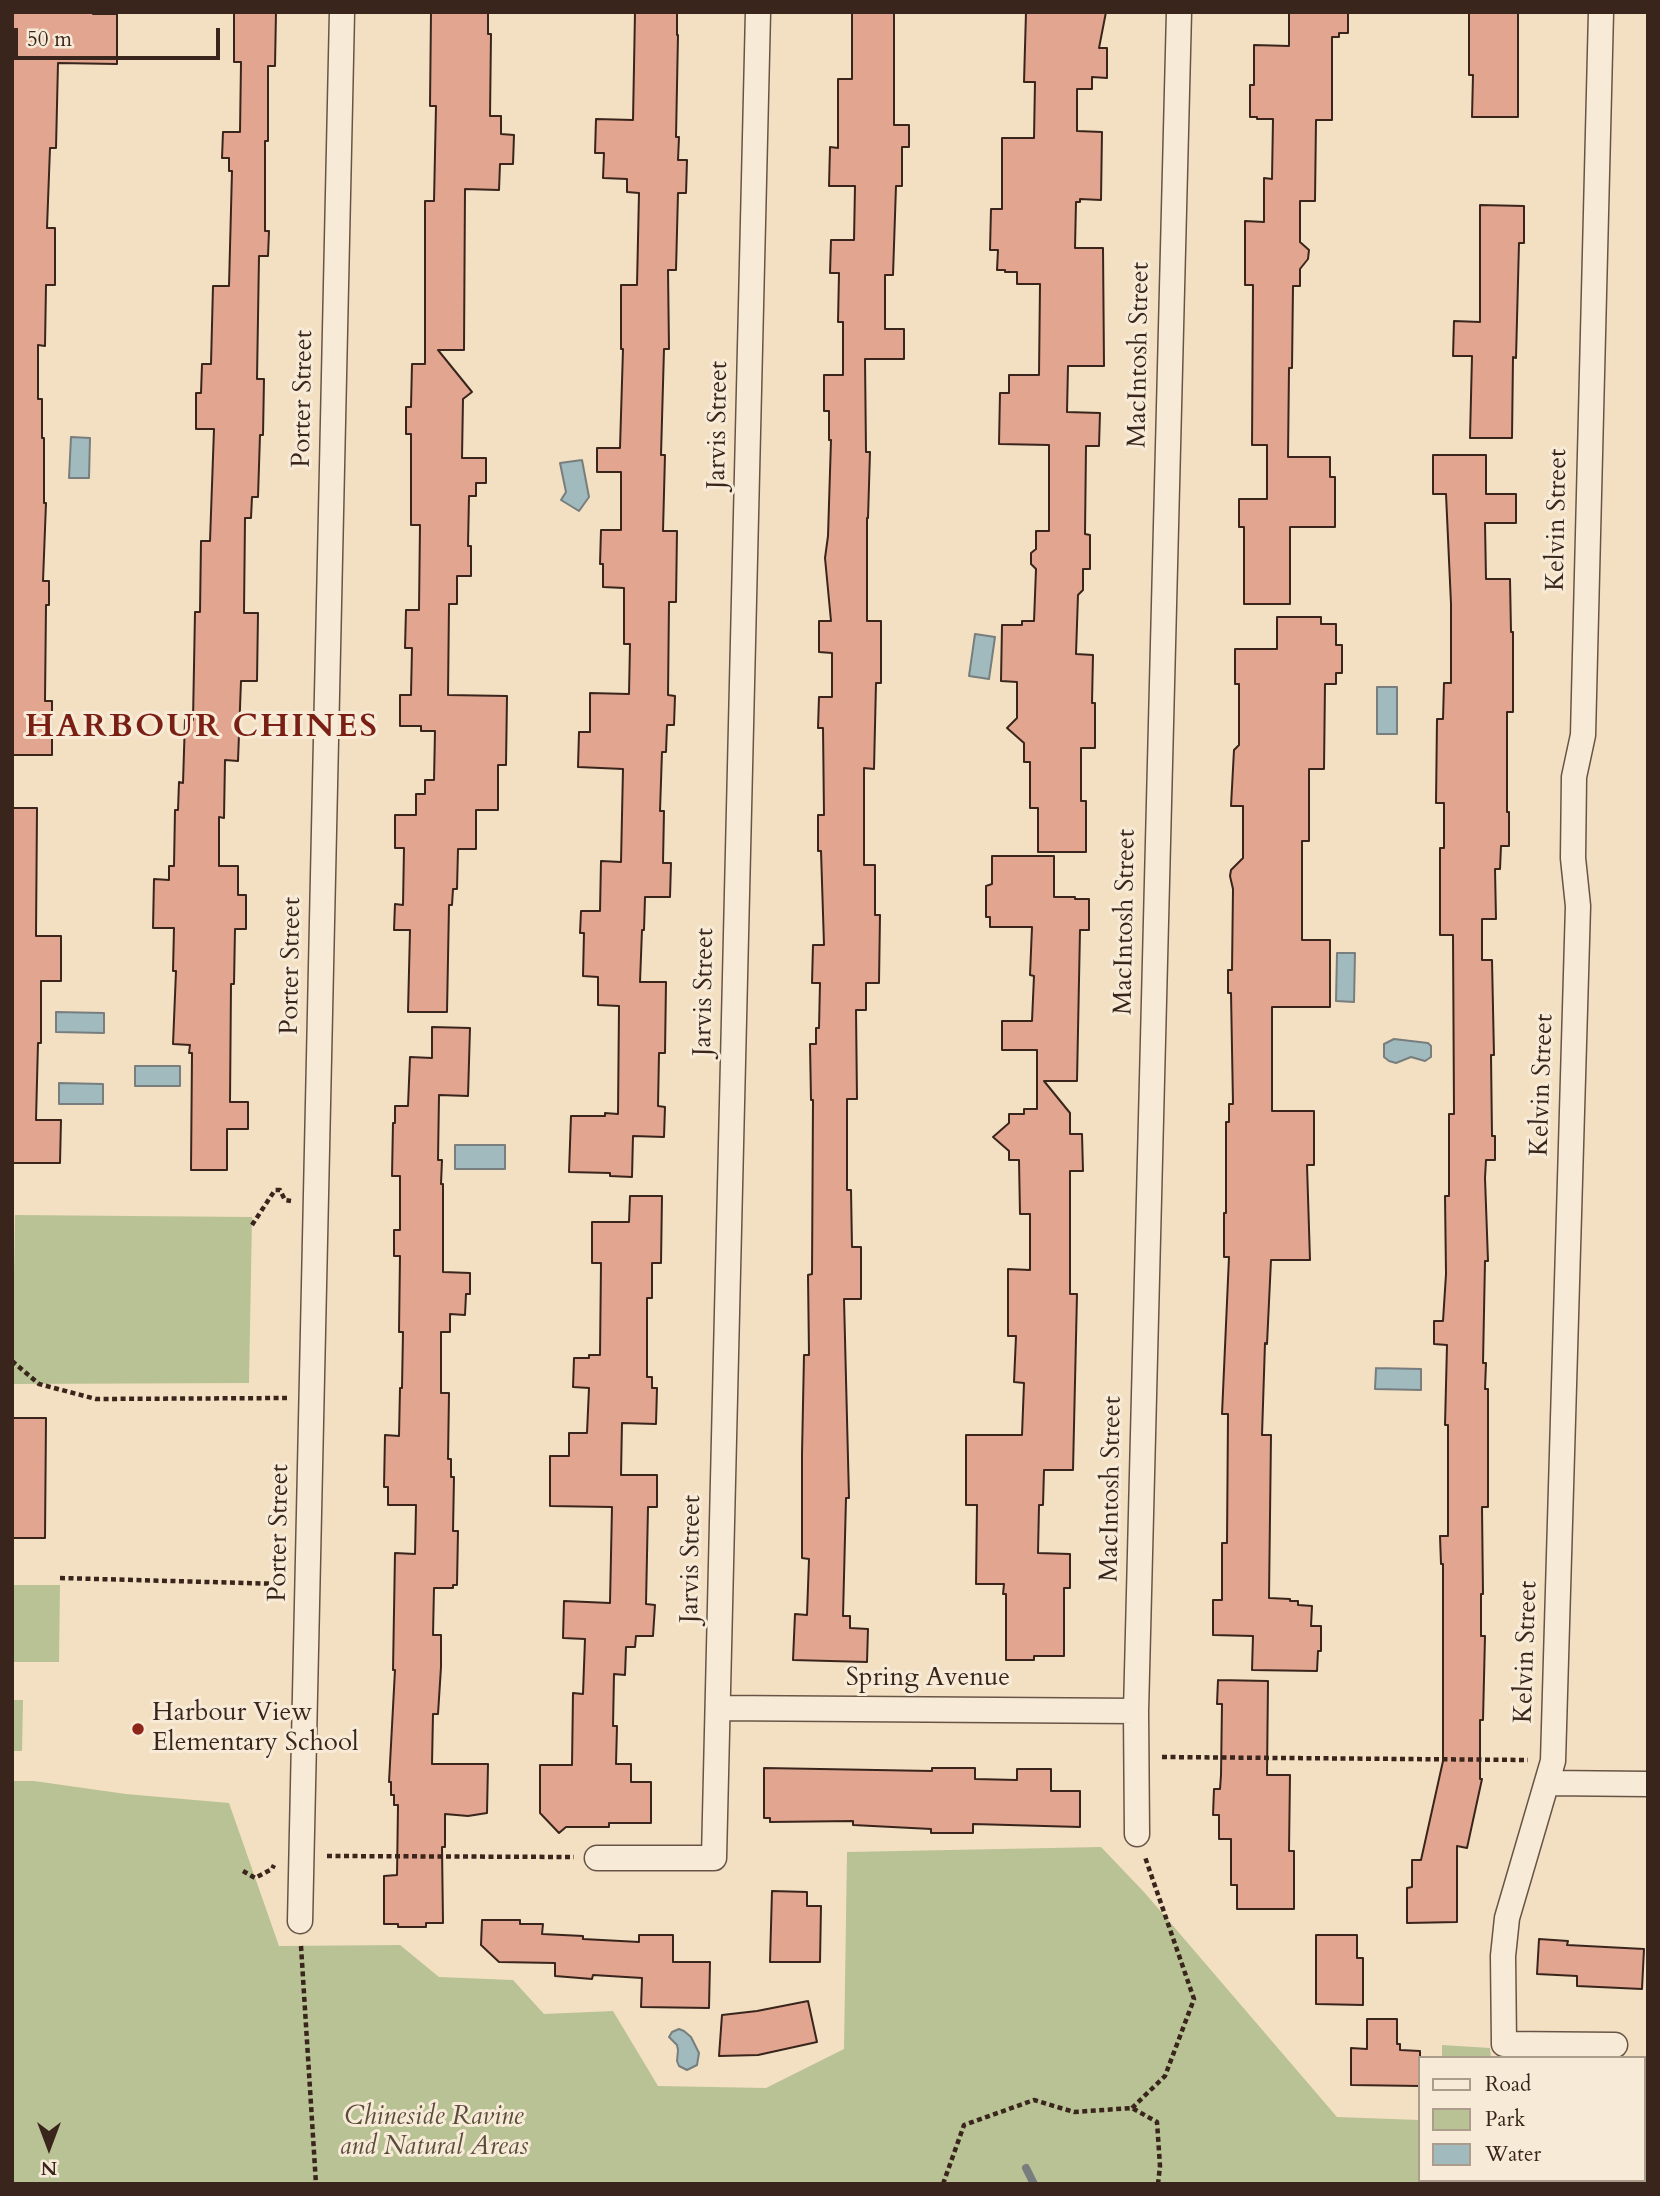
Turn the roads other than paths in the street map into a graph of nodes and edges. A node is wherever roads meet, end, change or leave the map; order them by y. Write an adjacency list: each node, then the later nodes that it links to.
1 (342, 12): 11 (street, Porter Street)
2 (758, 12): 5 (street, Jarvis Street)
3 (1179, 12): 6 (street, MacIntosh Street)
4 (1601, 12): 7 (street, Kelvin Street)
5 (718, 1708): 6 (street, Spring Avenue); 10 (street, Jarvis Street)
6 (1136, 1711): 9 (street, MacIntosh Street)
7 (1550, 1772): 8 (street); 12 (street, Kelvin Street)
8 (1648, 1784)
9 (1137, 1834)
10 (597, 1858)
11 (300, 1921)
12 (1615, 2045)

